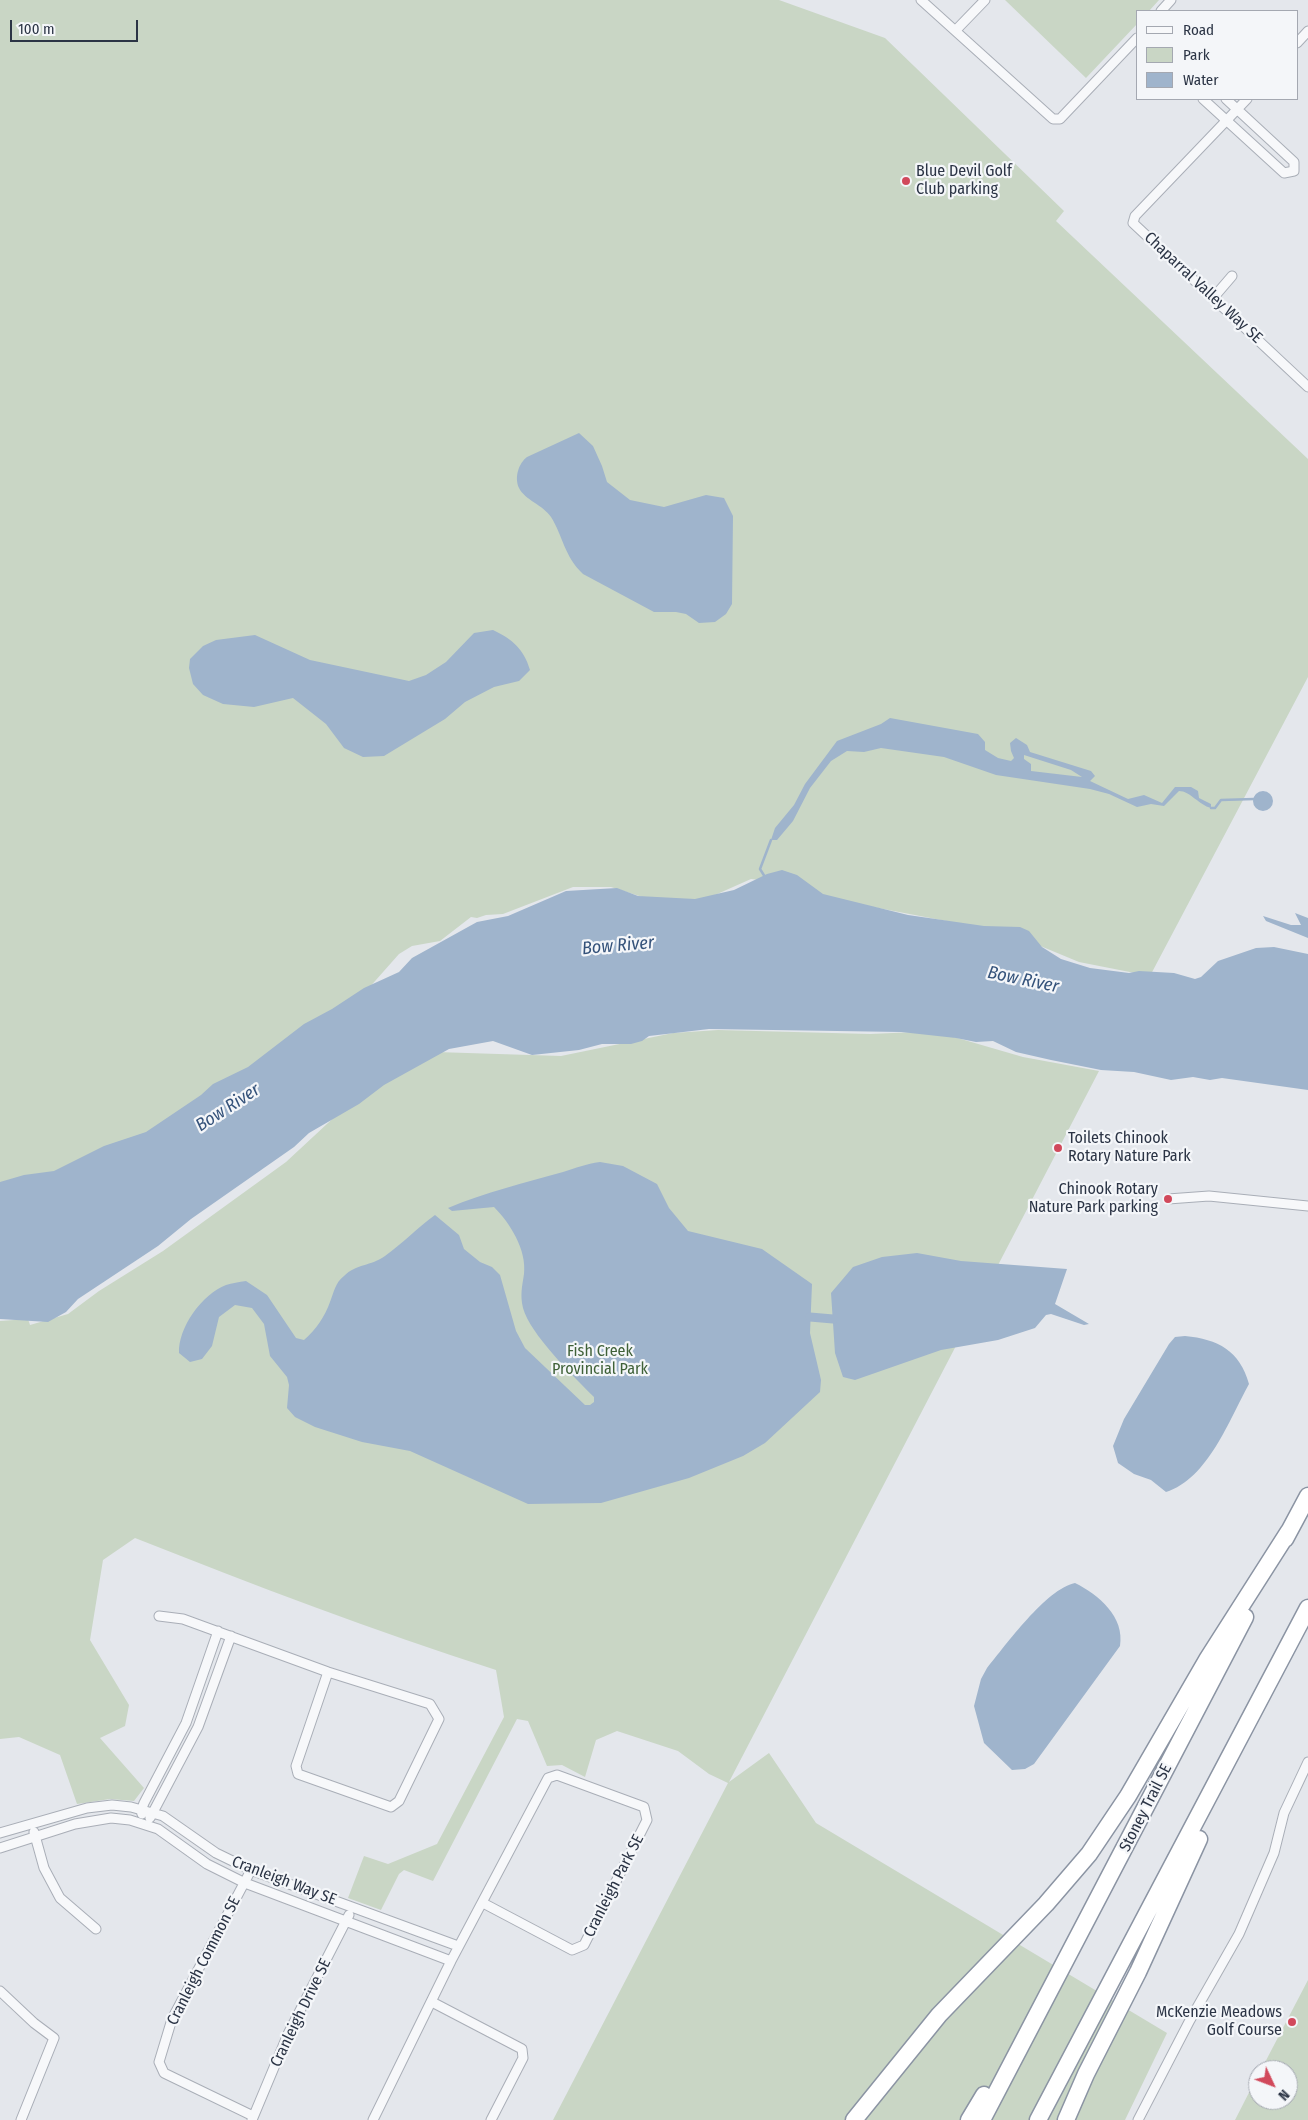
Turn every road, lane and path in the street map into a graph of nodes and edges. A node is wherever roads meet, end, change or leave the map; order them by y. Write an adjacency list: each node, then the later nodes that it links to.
1 (921, 0): 5 (street)
2 (985, 0): 5 (street)
3 (1171, 0): 4 (street)
4 (1162, 10)
5 (956, 30): 7 (street)
6 (1308, 31): 8 (street)
7 (1136, 39)
8 (1298, 42)
9 (1204, 100): 13 (street)
10 (1227, 100): 12 (street)
11 (1246, 100): 12 (street, Chaparral Valley Way SE)
12 (1237, 109): 13 (street, Chaparral Valley Way SE); 13 (street)
13 (1227, 121): 15 (street, Chaparral Valley Way SE)
14 (1232, 276): 15 (street)
15 (1214, 297): 16 (street, Chaparral Valley Way SE)
16 (1308, 387)
17 (1168, 1199): 18 (street)
18 (1308, 1206)
19 (1308, 1496): 20 (highway, Stoney Trail SE)
20 (1289, 1531): 45 (highway, Stoney Trail SE); 51 (highway)
21 (1308, 1608): 28 (highway)
22 (159, 1616): 23 (street)
23 (225, 1634): 24 (street); 25 (street); 26 (street)
24 (328, 1672): 24 (street)
25 (186, 1723): 26 (street); 29 (street)
26 (198, 1727): 30 (street)
27 (1308, 1762): 56 (street)
28 (1228, 1763): 54 (highway); 55 (highway)
29 (141, 1811): 30 (street, Cranleigh Way SE); 31 (street, Cranleigh Way SE); 32 (street)
30 (153, 1814): 32 (street); 36 (street, Cranleigh Way SE)
31 (33, 1824): 33 (street, Cranleigh Way SE); 34 (street)
32 (145, 1824): 34 (street, Cranleigh Way SE); 37 (street, Cranleigh Way SE)
33 (0, 1832)
34 (36, 1836): 35 (street, Cranleigh Way SE); 41 (street)
35 (0, 1848)
36 (251, 1870): 37 (street, Cranleigh Common SE); 39 (street, Cranleigh Way SE)
37 (245, 1883): 40 (street, Cranleigh Way SE); 47 (street, Cranleigh Common SE)
38 (483, 1903): 38 (street, Cranleigh Park SE); 42 (street, Cranleigh Park SE)
39 (353, 1907): 40 (street, Cranleigh Drive SE); 42 (street, Cranleigh Way SE)
40 (347, 1920): 43 (street, Cranleigh Way SE); 47 (street, Cranleigh Drive SE)
41 (96, 1929)
42 (458, 1946): 43 (street, Cranleigh Park SE)
43 (451, 1960): 46 (street, Cranleigh Park SE)
44 (0, 1991): 48 (street)
45 (1043, 2000): 52 (highway); 53 (highway, Stoney Trail SE)
46 (432, 2002): 49 (street, Cranleigh Park SE); 50 (street)
47 (252, 2118)
48 (21, 2120)
49 (372, 2120)
50 (491, 2120)
51 (854, 2120)
52 (969, 2120)
53 (982, 2120)
54 (1038, 2120)
55 (1066, 2120)
56 (1138, 2120)

